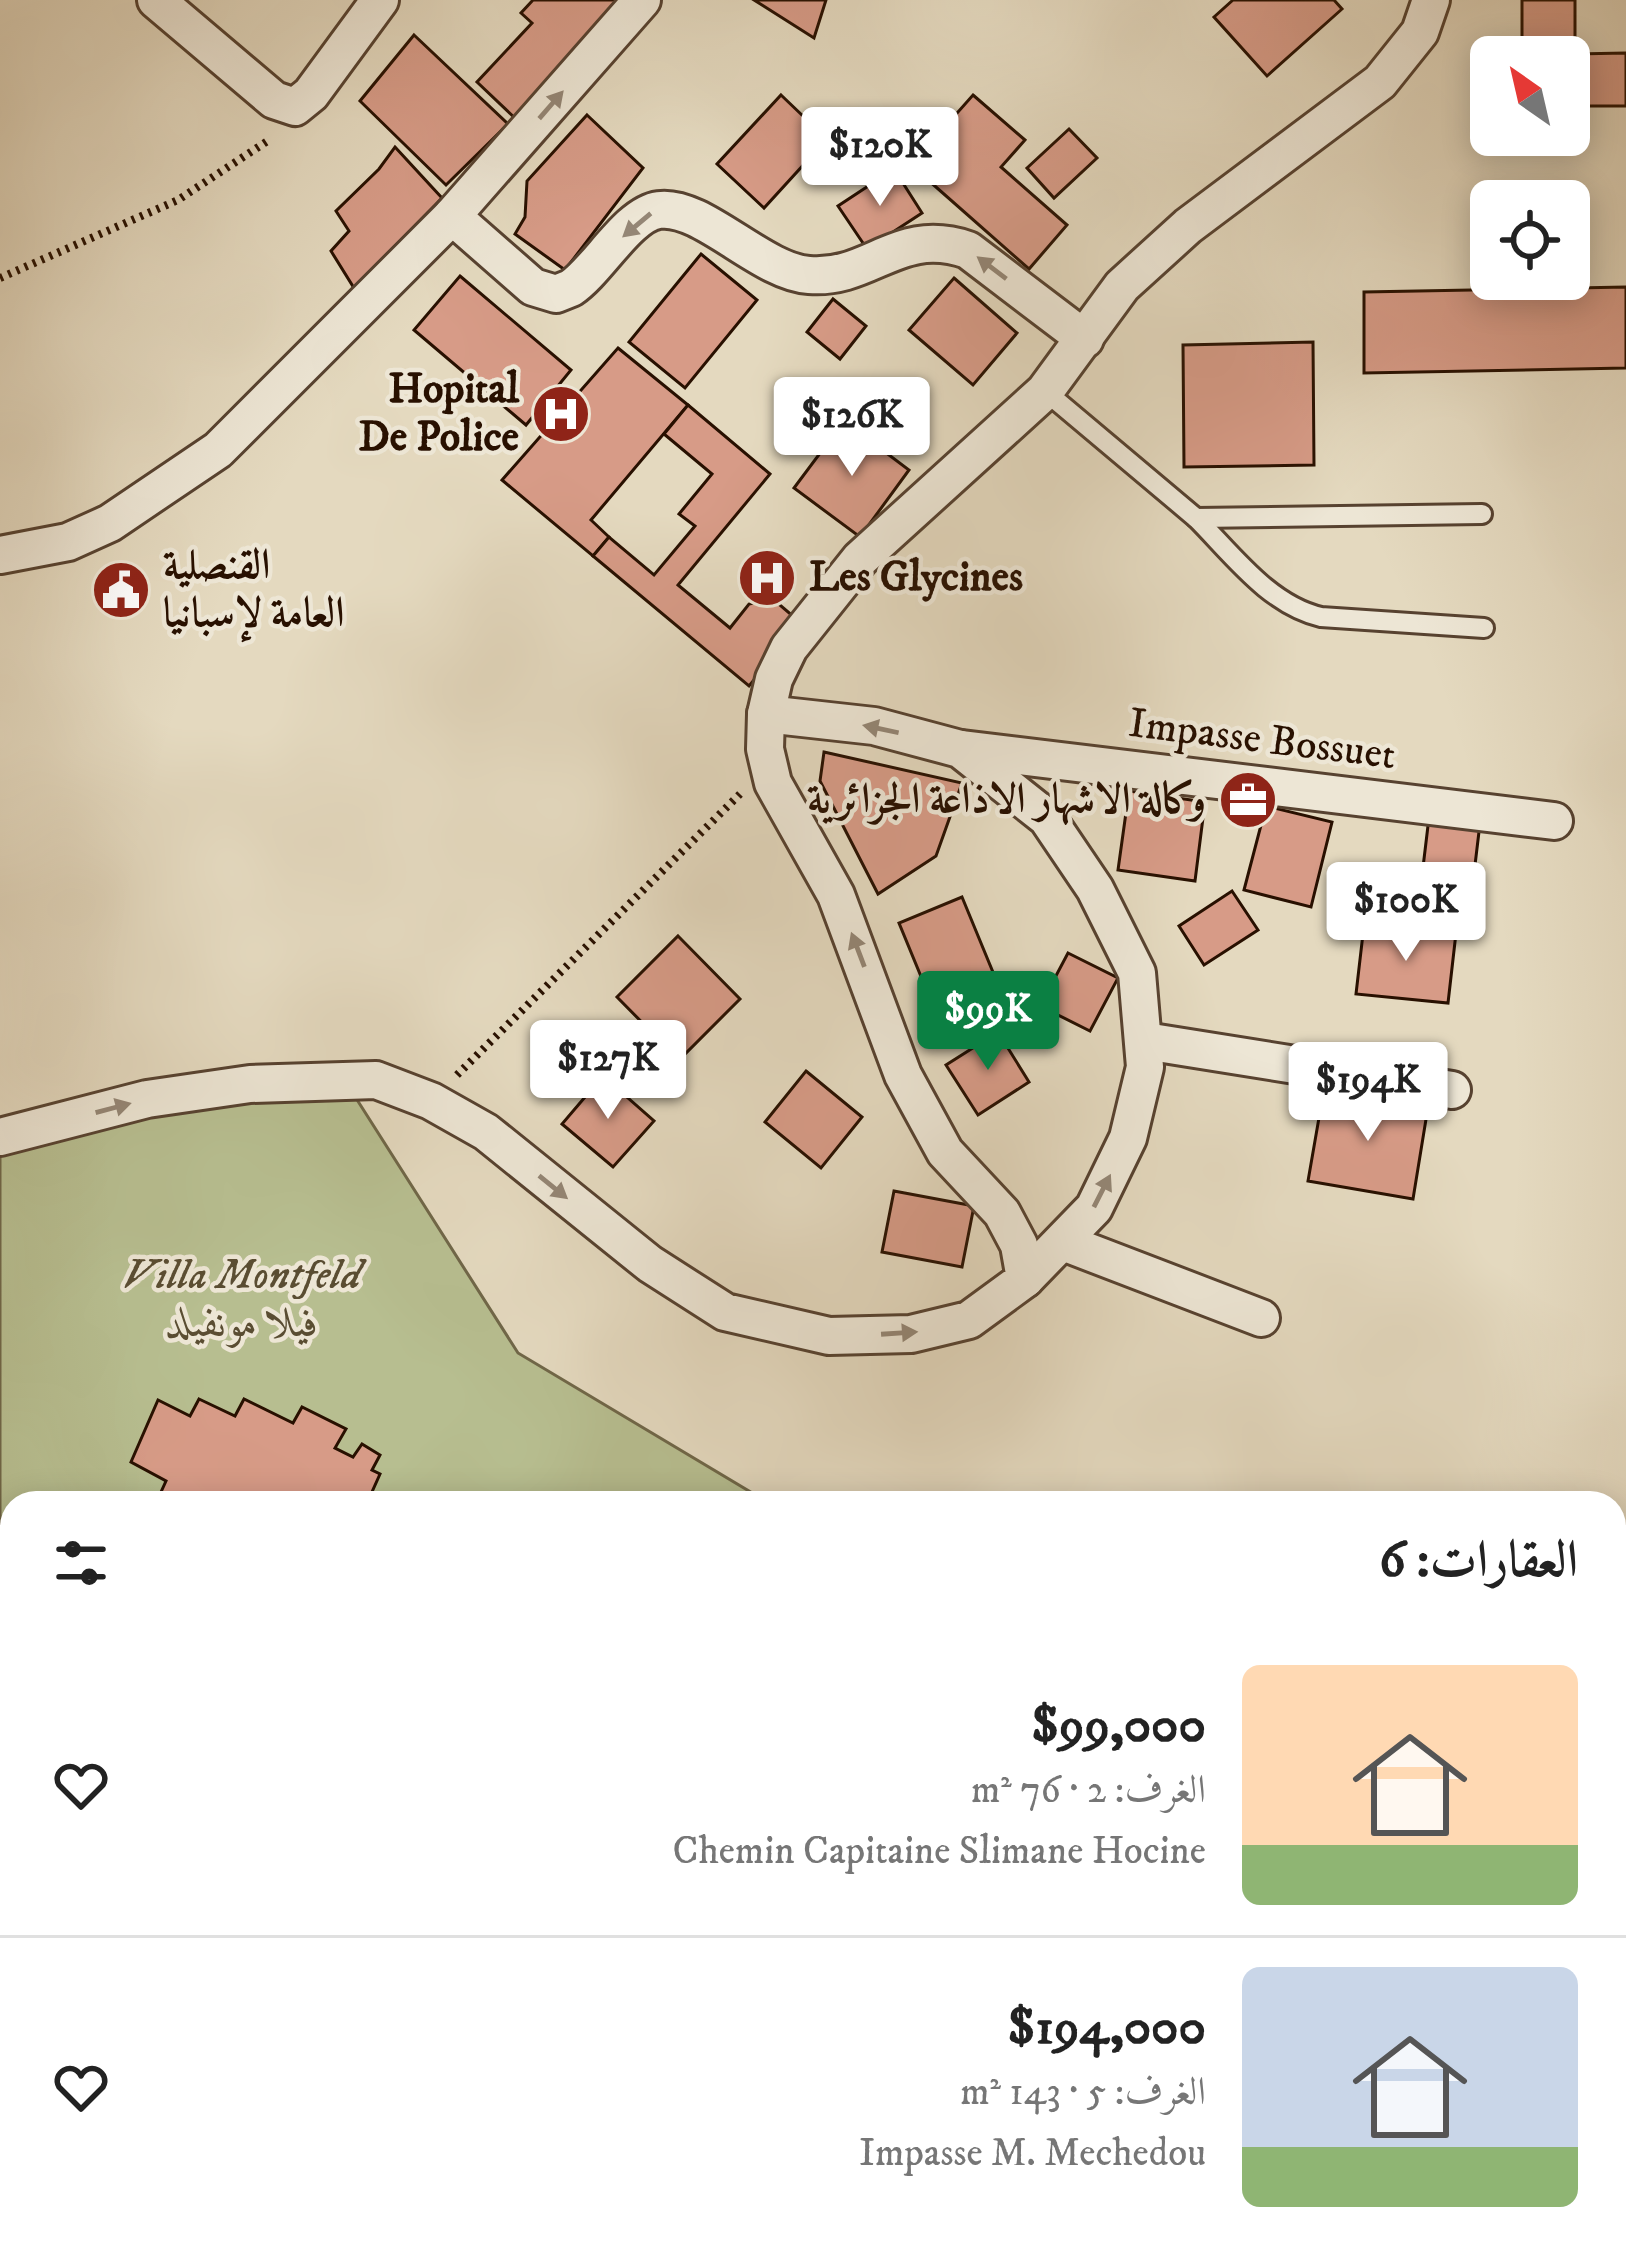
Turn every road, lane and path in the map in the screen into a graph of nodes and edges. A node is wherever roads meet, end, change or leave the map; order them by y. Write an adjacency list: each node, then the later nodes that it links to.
1 (156, 0): 5 (street)
2 (380, 0): 5 (street)
3 (642, 0): 6 (street, one-way to 3)
4 (1431, 0): 8 (street)
5 (296, 107): 7 (path)
6 (452, 216): 8 (street, one-way to 6); 12 (street)
7 (0, 278)
8 (1085, 339): 9 (street)
9 (1045, 391): 11 (lane); 14 (street)
10 (1481, 514): 11 (lane)
11 (1196, 518): 13 (lane)
12 (0, 555)
13 (1484, 628)
14 (766, 714): 15 (street, Impasse Bossuet, one-way to 14); 16 (street)
15 (960, 748): 17 (street, Impasse Bossuet); 18 (street)
16 (769, 766): 20 (path); 23 (street, one-way to 16)
17 (1554, 820)
18 (1145, 1041): 19 (street); 22 (street, one-way to 18)
19 (1452, 1090)
20 (430, 1101): 21 (street, one-way to 20); 23 (street, one-way to 23)
21 (0, 1137)
22 (1063, 1242): 23 (street); 24 (street)
23 (1025, 1279)
24 (1261, 1318)

